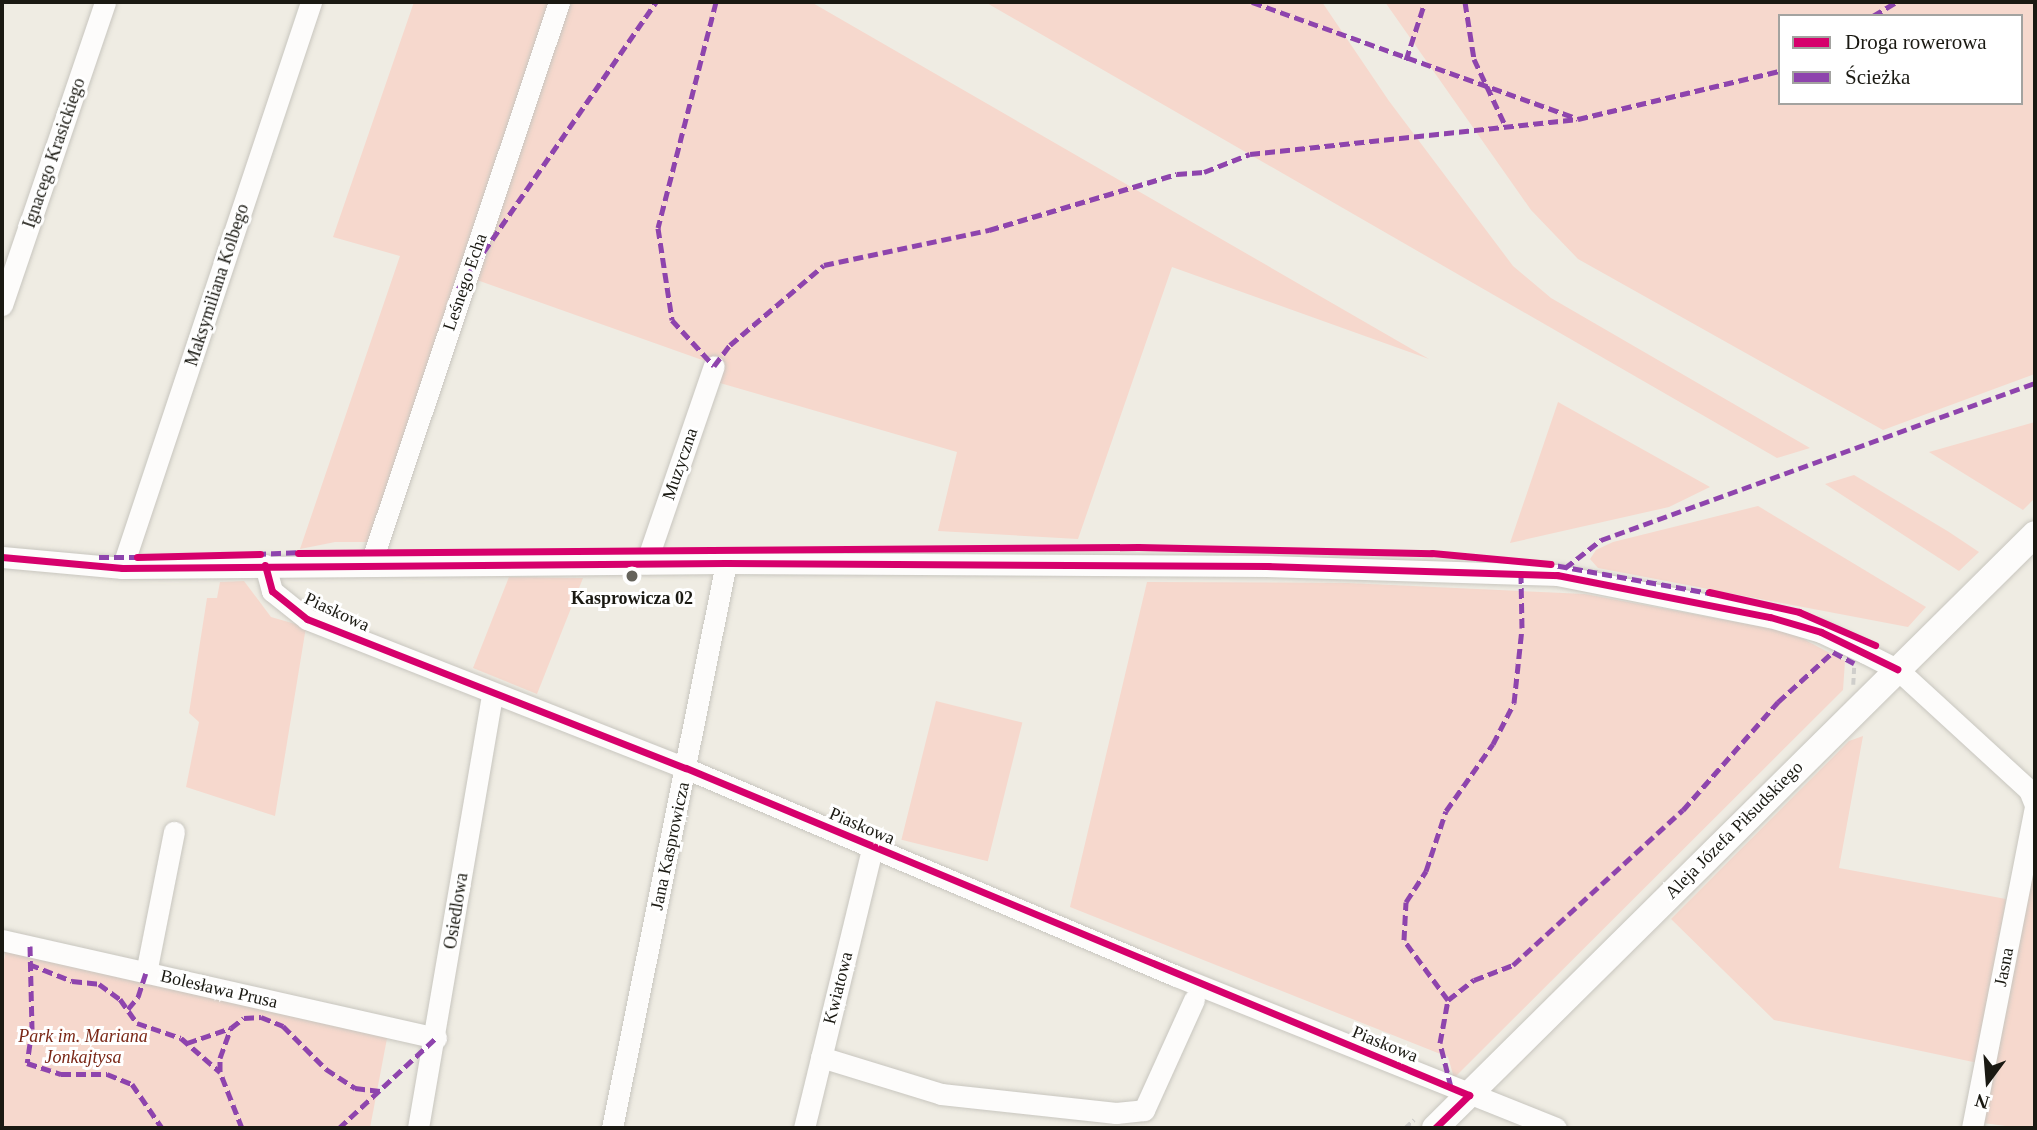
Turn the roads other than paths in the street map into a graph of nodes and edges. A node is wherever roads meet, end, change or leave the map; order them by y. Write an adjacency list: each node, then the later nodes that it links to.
1 (105, 2): 4 (street, Ignacego Krasickiego)
2 (311, 2): 12 (street, Maksymiliana Kolbego)
3 (559, 2): 9 (street, Leśnego Echa)
4 (2, 305)
5 (714, 366): 10 (street, Muzyczna)
6 (2035, 534): 13 (main road, Aleja Józefa Piłsudskiego)
7 (2, 557): 12 (street, Jasna)
8 (726, 562): 10 (street, Jasna); 13 (street, Jasna); 15 (street, Jana Kasprowicza)
9 (371, 563): 10 (street, Jasna); 11 (street, Jasna)
10 (646, 563)
11 (265, 565): 12 (street, Jasna); 14 (street, Piaskowa)
12 (122, 568)
13 (1897, 669): 16 (street, Jasna); 24 (main road, Aleja Józefa Piłsudskiego)
14 (492, 694): 15 (street, Piaskowa); 22 (street, Osiedlowa)
15 (686, 768): 18 (street, Piaskowa); 26 (street, Jana Kasprowicza)
16 (2035, 806): 30 (street, Jasna)
17 (174, 832): 20 (street)
18 (872, 848): 23 (street, Kwiatowa); 24 (street, Piaskowa)
19 (2, 940): 20 (street, Bolesława Prusa)
20 (146, 973): 22 (street, Bolesława Prusa)
21 (1194, 1000): 23 (street)
22 (436, 1038): 25 (street, Osiedlowa)
23 (821, 1057): 27 (street, Kwiatowa)
24 (1469, 1095): 28 (main road, Aleja Józefa Piłsudskiego); 29 (street, Piaskowa)
25 (418, 1128)
26 (612, 1128)
27 (804, 1128)
28 (1435, 1128)
29 (1556, 1128)
30 (1972, 1128)

